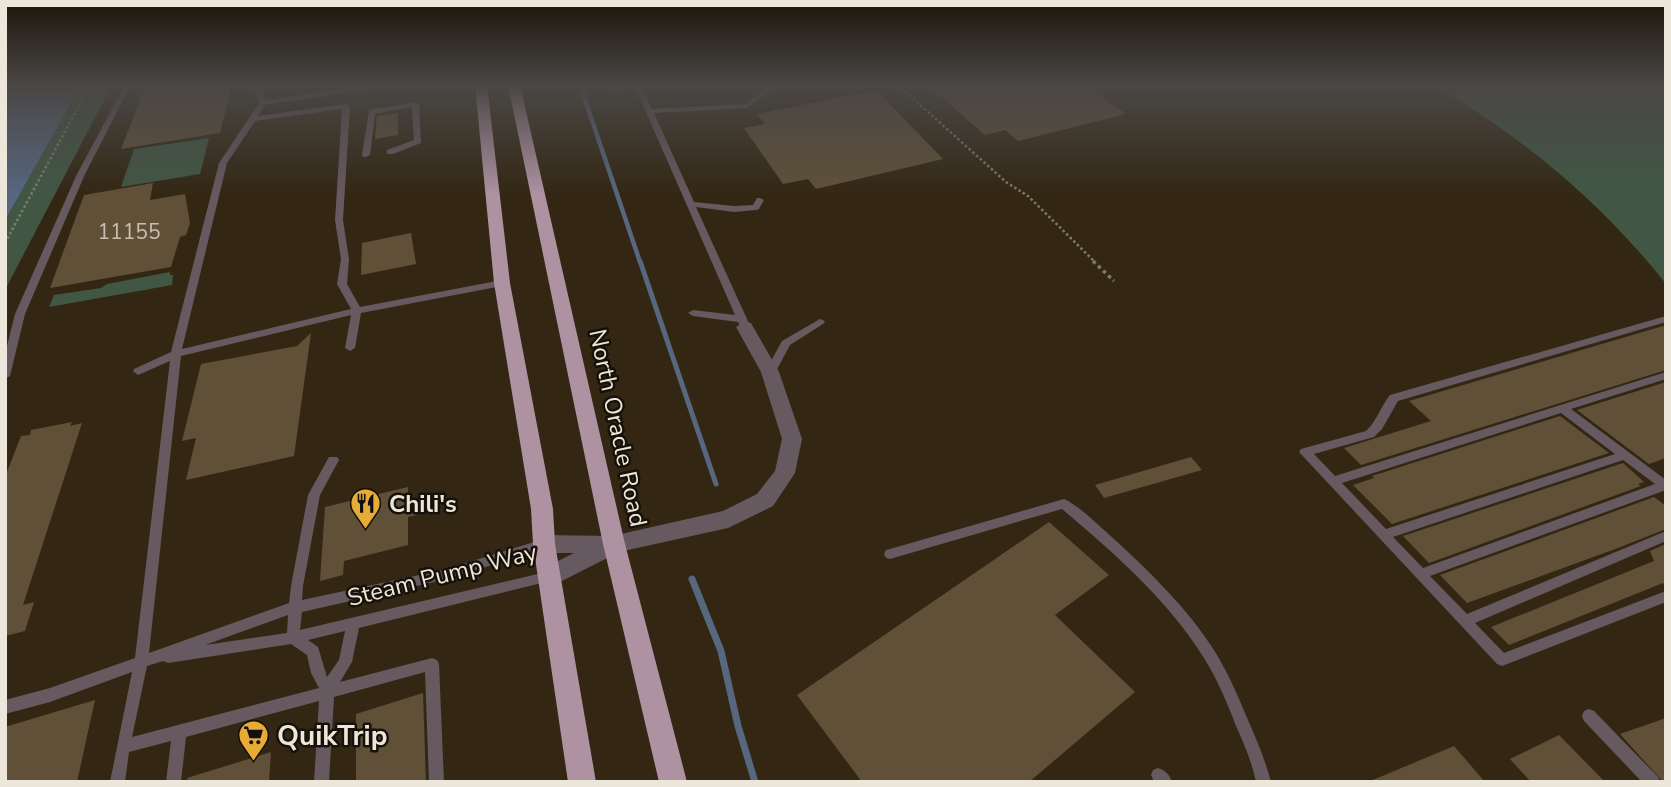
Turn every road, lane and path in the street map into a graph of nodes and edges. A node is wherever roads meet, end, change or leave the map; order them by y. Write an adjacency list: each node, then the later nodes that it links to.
1 (70, 122): 15 (path)
2 (109, 122): 28 (lane)
3 (249, 122): 24 (lane)
4 (345, 122): 18 (lane)
5 (371, 122): 12 (lane)
6 (416, 122): 11 (lane)
7 (485, 122): 17 (highway)
8 (522, 122): 37 (highway, North Oracle Road)
9 (654, 122): 14 (lane)
10 (939, 122): 16 (path)
11 (390, 152)
12 (366, 155)
13 (760, 201): 14 (lane)
14 (691, 204): 22 (lane)
15 (5, 243)
16 (1114, 281)
17 (502, 282): 18 (lane); 36 (highway)
18 (357, 311): 23 (lane); 24 (lane)
19 (693, 313): 22 (lane)
20 (1666, 319): 32 (lane)
21 (820, 322): 26 (lane)
22 (744, 323): 26 (street, Steam Pump Way)
23 (350, 348)
24 (176, 354): 25 (lane); 46 (lane)
25 (138, 371)
26 (770, 372): 37 (street, Steam Pump Way)
27 (1666, 375): 29 (lane)
28 (5, 376)
29 (1562, 408): 30 (lane); 32 (lane)
30 (1624, 455): 33 (lane); 34 (lane)
31 (333, 460): 42 (lane)
32 (1334, 481): 34 (lane)
33 (1665, 486): 39 (lane)
34 (1384, 535): 39 (lane)
35 (1666, 536): 43 (lane)
36 (544, 544): 37 (street); 40 (highway); 42 (lane, Steam Pump Way)
37 (614, 544): 40 (street, Steam Pump Way); 57 (highway, North Oracle Road)
38 (890, 554): 58 (lane)
39 (1420, 574): 43 (lane)
40 (550, 576): 44 (lane, Steam Pump Way); 56 (highway)
41 (1666, 596): 43 (lane)
42 (296, 608): 45 (lane); 46 (lane, Steam Pump Way)
43 (1465, 621)
44 (353, 624): 45 (lane, Steam Pump Way); 47 (lane)
45 (293, 638): 46 (lane, Steam Pump Way); 47 (lane)
46 (141, 661): 48 (lane, Steam Pump Way); 51 (lane)
47 (327, 690): 50 (lane); 54 (lane); 55 (lane)
48 (5, 706)
49 (1589, 716): 59 (lane)
50 (180, 731): 51 (lane); 53 (lane)
51 (123, 747): 52 (lane)
52 (117, 782)
53 (173, 782)
54 (321, 782)
55 (437, 782)
56 (582, 782)
57 (673, 782)
58 (1264, 782)
59 (1653, 782)

